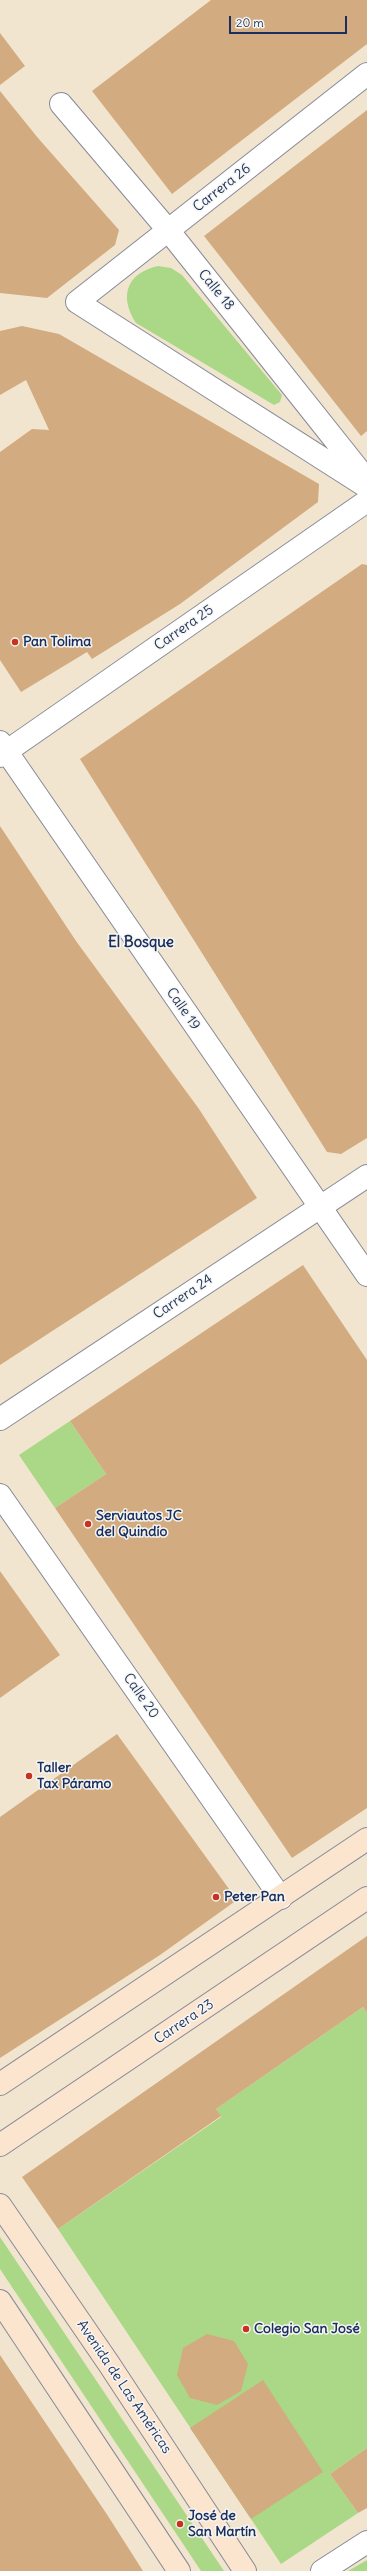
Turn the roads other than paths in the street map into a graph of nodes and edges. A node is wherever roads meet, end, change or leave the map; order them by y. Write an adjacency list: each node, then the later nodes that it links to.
1 (367, 74): 3 (street, Carrera 26)
2 (61, 104): 3 (street, Calle 18)
3 (168, 230): 4 (street, Calle 18); 5 (street, Carrera 26)
4 (367, 480)
5 (367, 487)
6 (367, 501): 7 (street, Carrera 25)
7 (2, 750): 9 (street, Calle 19)
8 (367, 1176): 9 (street, Carrera 24)
9 (319, 1206): 10 (street, Calle 19); 11 (street, Carrera 24)
10 (367, 1275)
11 (0, 1419)
12 (0, 1495): 14 (street, Calle 20)
13 (367, 1839): 14 (main road)
14 (281, 1898): 16 (main road)
15 (367, 1898): 17 (main road, Carrera 23)
16 (0, 2084)
17 (0, 2146)
18 (0, 2205): 22 (main road, Avenida de Las Américas)
19 (0, 2302): 21 (main road)
20 (367, 2542): 23 (street)
21 (179, 2571)
22 (245, 2571)
23 (322, 2571)

